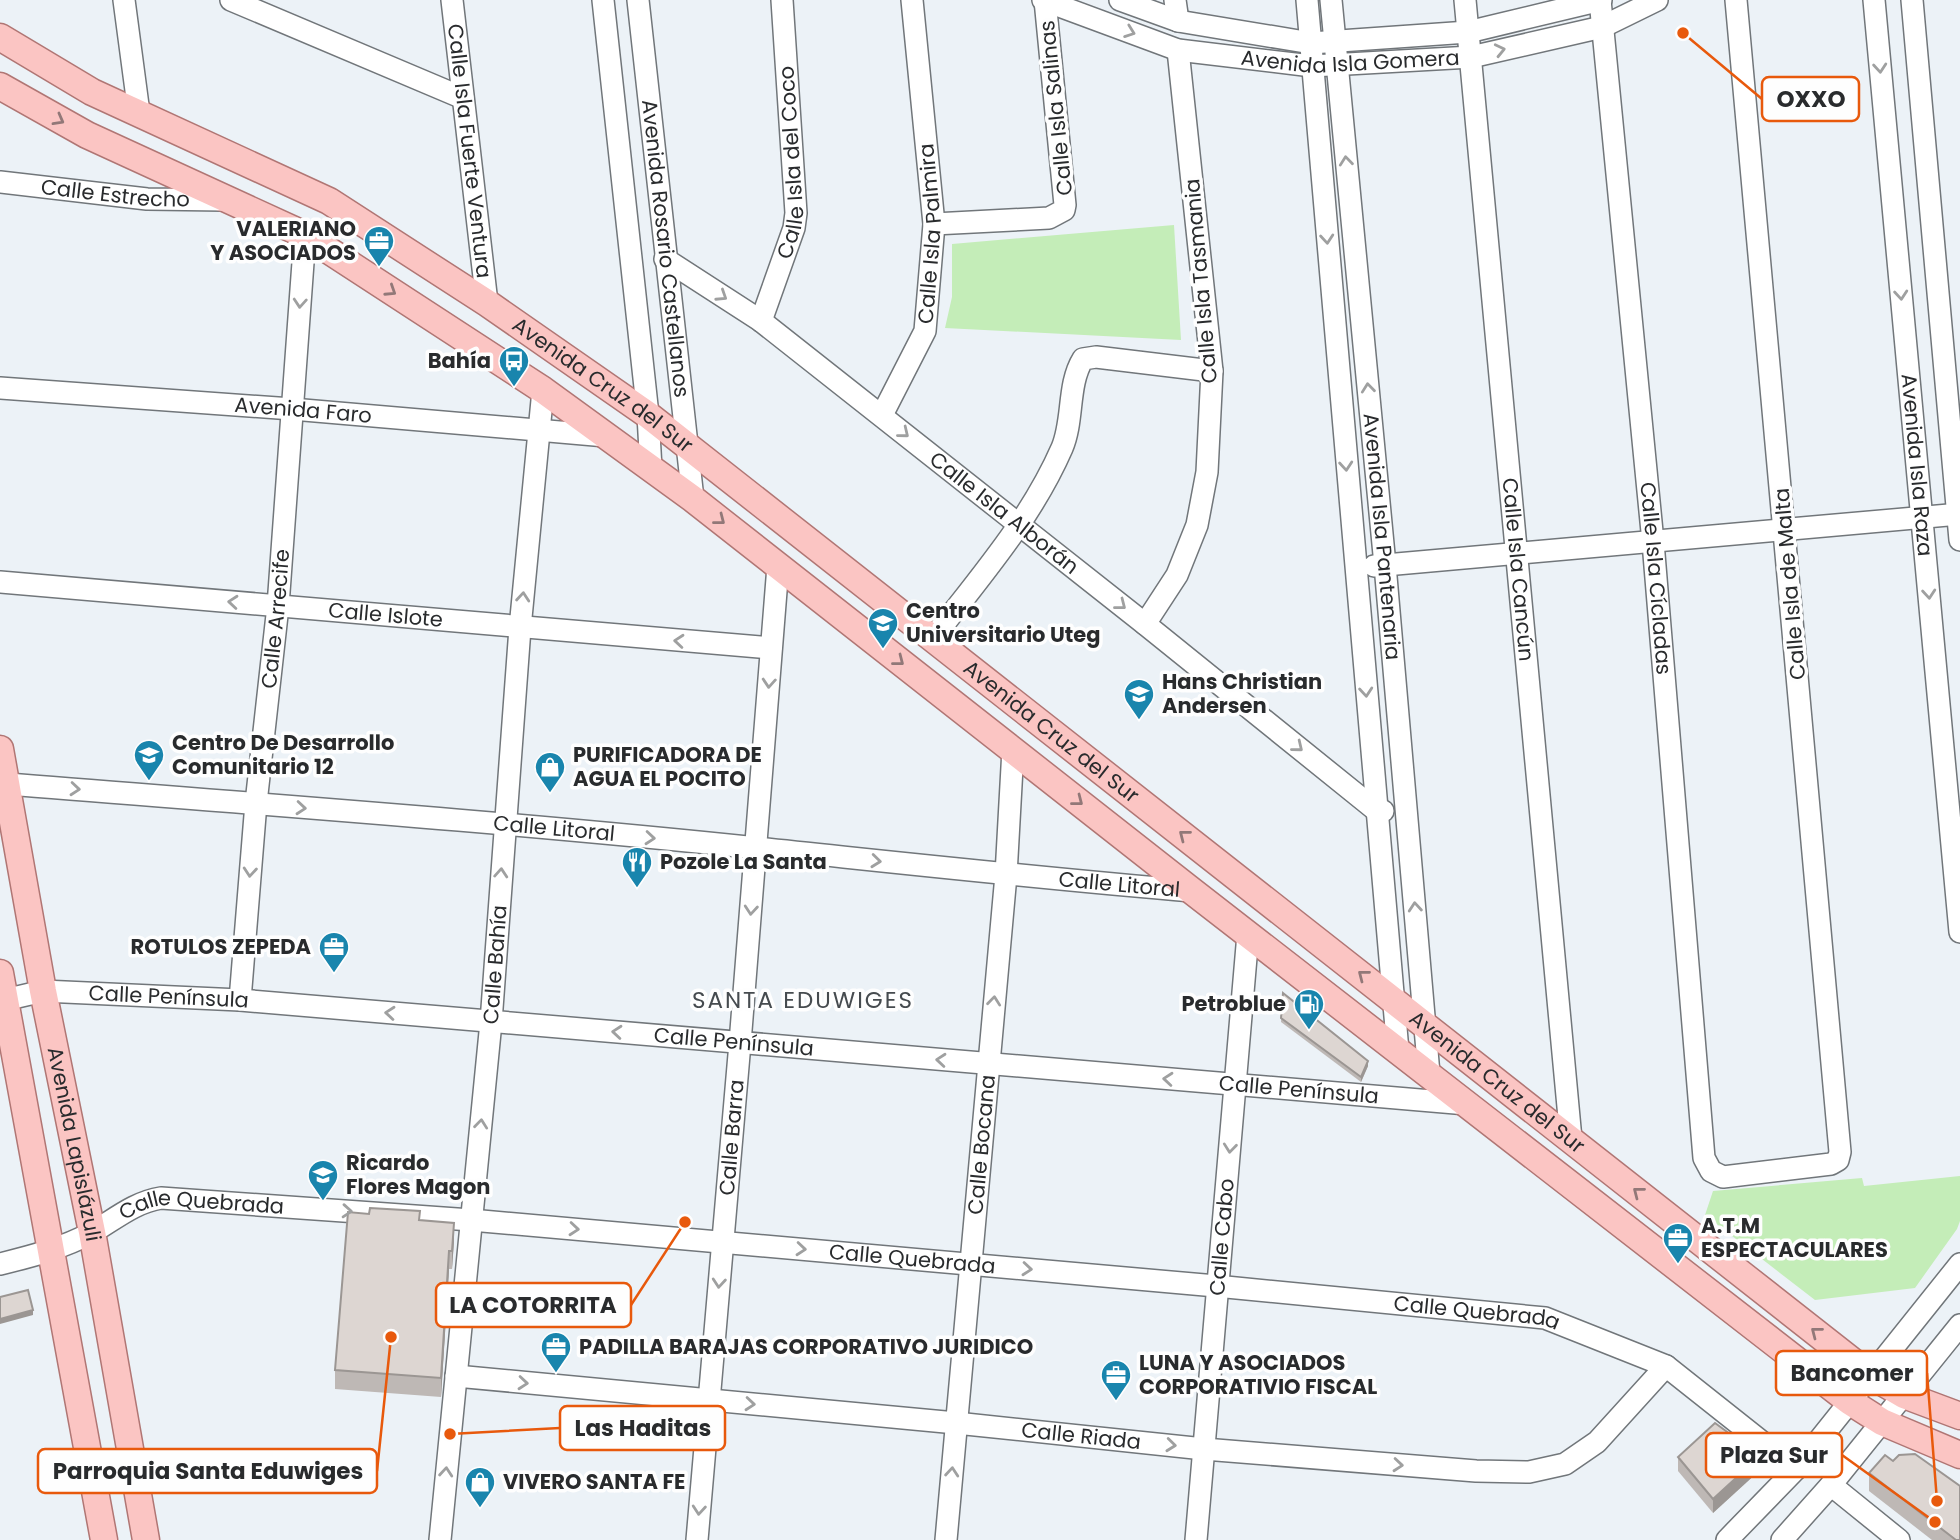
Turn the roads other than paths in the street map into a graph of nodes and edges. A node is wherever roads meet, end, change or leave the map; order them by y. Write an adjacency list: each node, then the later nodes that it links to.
1 (124, 0): 32 (street)
2 (231, 0): 31 (street)
3 (452, 0): 31 (street, Calle Isla Fuerte Ventura)
4 (603, 0): 44 (street, Avenida Rosario Castellanos)
5 (638, 0): 37 (street, Avenida Rosario Castellanos)
6 (782, 0): 39 (street, Calle Isla del Coco)
7 (912, 0): 35 (street, Calle Isla Palmira)
8 (1044, 0): 20 (street, Avenida Isla Gomera); 35 (street, Calle Isla Salinas)
9 (1108, 0): 20 (street)
10 (1120, 0): 19 (street, Avenida Isla Gomera)
11 (1307, 0): 24 (street, Avenida Isla Pantenaria)
12 (1331, 0): 25 (street, Avenida Isla Pantenaria)
13 (1465, 0): 22 (street, Calle Isla Cancún)
14 (1600, 0): 21 (street, Calle Isla Cícladas); 22 (street, Avenida Isla Gomera)
15 (1657, 0): 21 (street, Avenida Isla Gomera)
16 (1736, 0): 54 (street, Calle Isla de Malta)
17 (1874, 0): 52 (street, Avenida Isla Raza, one-way to 52)
18 (1912, 0): 51 (street, Avenida Isla Raza)
19 (1176, 11): 24 (street, Avenida Isla Gomera)
20 (1103, 22): 26 (street, Avenida Isla Gomera, one-way to 26)
21 (1602, 27): 27 (street, Avenida Isla Gomera, one-way to 21); 56 (street, Calle Isla Cícladas)
22 (1468, 32): 25 (street, Avenida Isla Gomera); 27 (street, Calle Isla Cancún)
23 (0, 37): 32 (main road, Avenida Cruz del Sur)
24 (1311, 43): 25 (street, Avenida Isla Gomera); 29 (street, Avenida Isla Pantenaria)
25 (1335, 43): 28 (street, Avenida Isla Pantenaria)
26 (1178, 50): 29 (street, Avenida Isla Gomera); 40 (street, Calle Isla Tasmania)
27 (1471, 57): 28 (street, Avenida Isla Gomera); 57 (street, Calle Isla Cancún)
28 (1337, 65): 29 (street, Avenida Isla Gomera); 58 (street, Avenida Isla Pantenaria, one-way to 28)
29 (1312, 66): 60 (street, Avenida Isla Pantenaria, one-way to 60)
30 (0, 86): 34 (main road, Avenida Cruz del Sur, one-way to 34)
31 (463, 98): 38 (street, Calle Isla Fuerte Ventura)
32 (139, 113): 38 (main road, Avenida Cruz del Sur)
33 (0, 181): 34 (street, Calle Estrecho)
34 (229, 200): 36 (main road, Avenida Cruz del Sur)
35 (934, 224): 45 (street, Calle Isla Palmira)
36 (305, 235): 42 (main road, Avenida Cruz del Sur, one-way to 42); 43 (street, Calle Arrecife, one-way to 43)
37 (665, 259): 39 (street, Calle Isla Alborán, one-way to 39); 48 (street, Avenida Rosario Castellanos)
38 (487, 303): 44 (main road, Avenida Cruz del Sur)
39 (761, 321): 45 (street, Calle Isla Alborán)
40 (1212, 372): 53 (street); 63 (street, Calle Isla Tasmania)
41 (0, 388): 43 (street, Avenida Faro)
42 (543, 390): 46 (street, Calle Bahía); 47 (main road, Avenida Cruz del Sur)
43 (292, 409): 46 (street, Avenida Faro); 62 (street, Calle Arrecife)
44 (648, 415): 48 (main road, Avenida Cruz del Sur); 49 (street, Avenida Rosario Castellanos)
45 (882, 415): 53 (street, Calle Isla Alborán, one-way to 53)
46 (539, 429): 47 (street, Avenida Faro); 64 (street, Calle Bahía, one-way to 46)
47 (606, 436): 49 (main road, Avenida Cruz del Sur)
48 (686, 445): 50 (street, Avenida Rosario Castellanos); 65 (main road, Avenida Cruz del Sur)
49 (651, 469): 50 (main road, Avenida Cruz del Sur)
50 (693, 499): 59 (main road, Avenida Cruz del Sur, one-way to 59)
51 (1959, 514): 52 (street); 55 (street, Avenida Isla Raza)
52 (1922, 517): 54 (street); 77 (street, Avenida Isla Raza, one-way to 77)
53 (1020, 526): 63 (street, Calle Isla Alborán, one-way to 63); 65 (street)
54 (1785, 530): 56 (street); 93 (street, Calle Isla de Malta)
55 (1960, 540)
56 (1653, 542): 57 (street); 93 (street, Calle Isla Cícladas)
57 (1516, 554): 58 (street); 92 (street, Calle Isla Cancún)
58 (1385, 565): 60 (street); 71 (street, Avenida Isla Pantenaria)
59 (778, 566): 66 (street, Calle Barra); 68 (main road, Avenida Cruz del Sur, one-way to 68)
60 (1355, 569): 72 (street, Avenida Isla Pantenaria, one-way to 72)
61 (0, 582): 62 (street, Calle Islote, one-way to 61)
62 (278, 606): 64 (street, Calle Islote); 70 (street, Calle Arrecife)
63 (1145, 624): 72 (street, Calle Isla Alborán, one-way to 72)
64 (520, 628): 66 (street, Calle Islote, one-way to 64); 73 (street, Calle Bahía)
65 (933, 638): 83 (main road, Avenida Cruz del Sur, one-way to 65)
66 (771, 648): 74 (street, Calle Barra, one-way to 74)
67 (0, 749): 69 (main road, Avenida Lapislázuli)
68 (1013, 750): 75 (street, Calle Bocana); 76 (main road, Avenida Cruz del Sur, one-way to 76)
69 (3, 784): 70 (street, Calle Litoral, one-way to 70); 80 (main road, Avenida Lapislázuli)
70 (256, 803): 73 (street, Calle Litoral, one-way to 73); 82 (street, Calle Arrecife, one-way to 82)
71 (1407, 810): 72 (street); 85 (street, Avenida Isla Pantenaria, one-way to 71)
72 (1377, 811): 83 (street, Avenida Isla Pantenaria)
73 (504, 826): 74 (street, Calle Litoral, one-way to 74); 84 (street, Calle Bahía, one-way to 73)
74 (756, 848): 75 (street, Calle Litoral, one-way to 75); 86 (street, Calle Barra, one-way to 86)
75 (1006, 875): 76 (street, Calle Litoral); 88 (street, Calle Bocana, one-way to 75)
76 (1192, 891): 78 (main road, Avenida Cruz del Sur)
77 (1960, 932)
78 (1248, 934): 87 (main road, Avenida Cruz del Sur); 90 (street, Calle Cabo)
79 (0, 973): 81 (main road, Avenida Lapislázuli)
80 (43, 990): 81 (street, Calle Península); 82 (street, Calle Península); 95 (main road, Avenida Lapislázuli)
81 (2, 1000): 97 (main road, Avenida Lapislázuli)
82 (240, 1000): 84 (street, Calle Península, one-way to 82)
83 (1395, 1000): 85 (main road, Avenida Cruz del Sur); 87 (street, Avenida Isla Pantenaria)
84 (491, 1022): 86 (street, Calle Península, one-way to 84); 94 (street, Calle Bahía, one-way to 84)
85 (1425, 1024): 89 (street, Avenida Isla Pantenaria); 92 (main road, Avenida Cruz del Sur)
86 (740, 1043): 88 (street, Calle Península, one-way to 86); 96 (street, Calle Barra)
87 (1398, 1051): 89 (main road, Avenida Cruz del Sur)
88 (988, 1063): 90 (street, Calle Península, one-way to 88); 99 (street, Calle Bocana)
89 (1429, 1074): 91 (main road, Avenida Cruz del Sur)
90 (1236, 1085): 91 (street, Calle Península); 101 (street, Calle Cabo, one-way to 101)
91 (1467, 1104): 108 (main road, Avenida Cruz del Sur)
92 (1571, 1139): 104 (main road, Avenida Cruz del Sur, one-way to 92)
93 (1704, 1158)
94 (471, 1220): 95 (street, Calle Quebrada, one-way to 94); 96 (street, Calle Quebrada, one-way to 96); 105 (street, Calle Bahía)
95 (92, 1232): 97 (street, Calle Quebrada); 118 (main road, Avenida Lapislázuli)
96 (723, 1242): 99 (street, Calle Quebrada, one-way to 99); 107 (street, Calle Barra, one-way to 107)
97 (52, 1251): 98 (street, Calle Quebrada); 117 (main road, Avenida Lapislázuli)
98 (0, 1264)
99 (970, 1264): 101 (street, Calle Quebrada, one-way to 101); 111 (street, Calle Bocana)
100 (1960, 1264): 104 (street)
101 (1216, 1286): 103 (street, Calle Quebrada); 112 (street, Calle Cabo)
102 (1960, 1325): 106 (street)
103 (1666, 1366): 112 (street, Calle Riada, one-way to 103); 114 (street, Calle Quebrada)
104 (1870, 1375): 106 (main road, Avenida Cruz del Sur); 108 (street)
105 (456, 1376): 107 (street, Calle Riada, one-way to 107); 119 (street, Calle Bahía, one-way to 105)
106 (1904, 1395): 109 (main road, Avenida Cruz del Sur); 110 (street)
107 (709, 1400): 111 (street, Calle Riada, one-way to 111); 120 (street, Calle Barra, one-way to 120)
108 (1849, 1401): 110 (main road, Avenida Cruz del Sur); 114 (street)
109 (1960, 1416)
110 (1882, 1422): 113 (main road, Avenida Cruz del Sur); 115 (street)
111 (956, 1423): 112 (street, Calle Riada, one-way to 112); 121 (street, Calle Bocana, one-way to 111)
112 (1204, 1448): 122 (street, Calle Cabo)
113 (1960, 1455)
114 (1796, 1469): 123 (street)
115 (1832, 1485): 116 (street); 124 (street)
116 (1889, 1536)
117 (104, 1540)
118 (146, 1540)
119 (440, 1540)
120 (697, 1540)
121 (946, 1540)
122 (1196, 1540)
123 (1727, 1540)
124 (1782, 1540)

